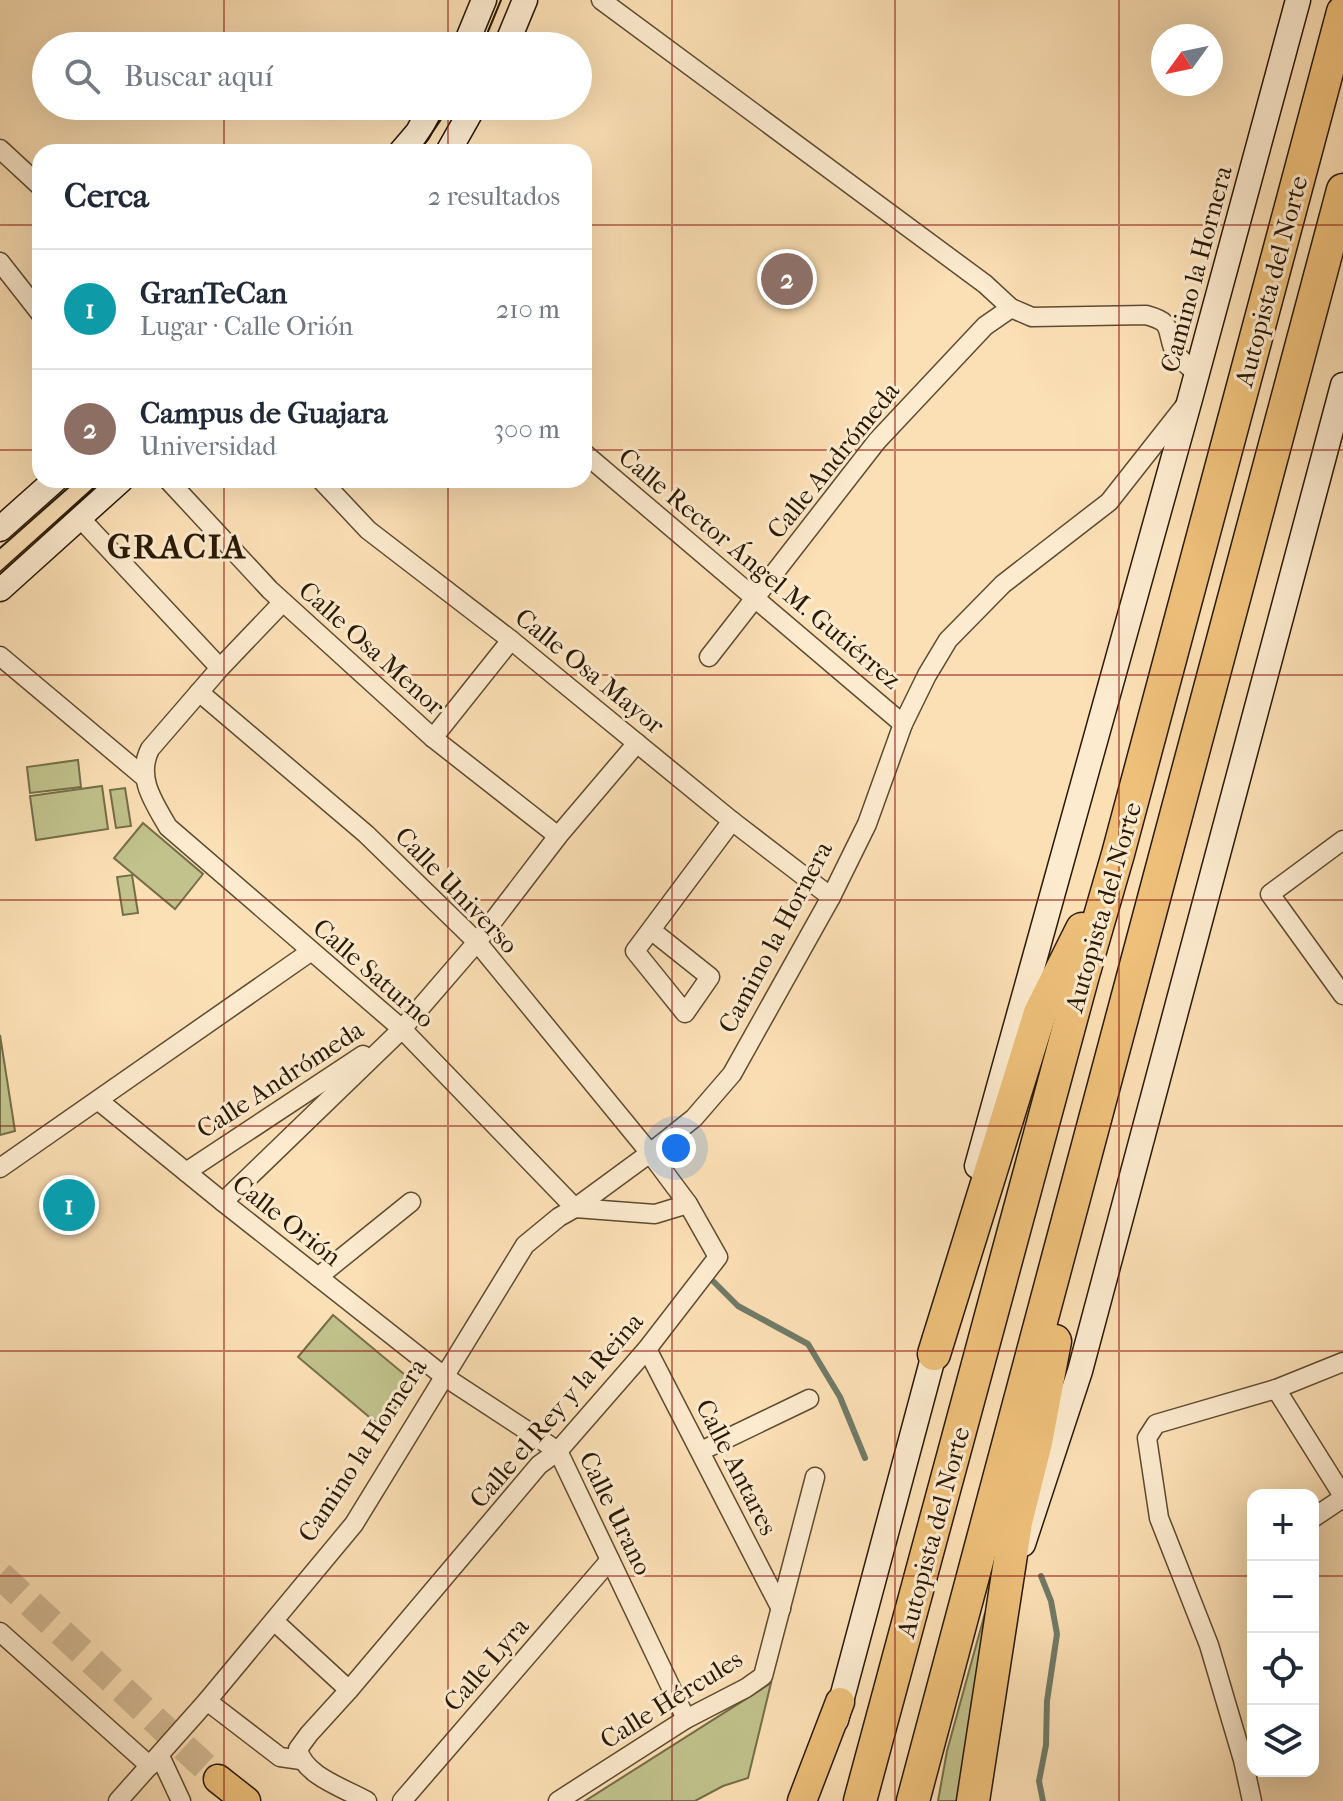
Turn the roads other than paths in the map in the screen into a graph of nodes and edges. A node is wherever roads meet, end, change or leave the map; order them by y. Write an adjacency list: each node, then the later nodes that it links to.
1 (484, 0): 6 (street)
2 (525, 0): 7 (street)
3 (601, 0): 17 (street)
4 (1298, 0): 18 (street, Camino la Hornera)
5 (1343, 12): 43 (highway, Autopista del Norte)
6 (471, 32)
7 (512, 32)
8 (424, 120): 10 (street)
9 (466, 120): 11 (street)
10 (408, 144)
11 (453, 144)
12 (0, 149): 13 (street)
13 (32, 179)
14 (1343, 190): 50 (highway, Autopista del Norte)
15 (0, 262): 16 (street)
16 (32, 303)
17 (1011, 308): 18 (street); 29 (street, Calle Andrómeda)
18 (1196, 373): 20 (street, Camino la Hornera)
19 (1343, 385): 72 (street)
20 (1190, 399): 36 (street, Camino la Hornera); 61 (street)
21 (592, 460): 29 (street, Calle Rector Ángel M. Gutiérrez)
22 (46, 488): 27 (street)
23 (112, 488): 26 (street)
24 (176, 488): 30 (street, Calle Osa Menor)
25 (329, 488): 31 (street, Calle Osa Mayor)
26 (80, 518): 28 (street); 34 (street)
27 (0, 529)
28 (0, 589)
29 (756, 597): 33 (street, Calle Andrómeda); 36 (street, Calle Rector Ángel M. Gutiérrez)
30 (283, 602): 34 (street); 37 (street, Calle Osa Menor)
31 (511, 640): 37 (street); 38 (street, Calle Osa Mayor)
32 (0, 656): 39 (street)
33 (709, 657)
34 (220, 668): 35 (street)
35 (199, 692): 39 (street); 46 (street, Calle Universo)
36 (903, 724): 44 (street, Camino la Hornera)
37 (433, 738): 41 (street, Calle Osa Menor)
38 (637, 743): 40 (street, Calle Osa Mayor); 41 (street, Calle Andrómeda)
39 (143, 776): 47 (street, Calle Saturno)
40 (732, 821): 44 (street, Calle Osa Mayor); 45 (street)
41 (558, 836): 46 (street, Calle Andrómeda)
42 (1343, 840): 48 (street)
43 (1118, 854): 61 (highway); 91 (highway, Autopista del Norte)
44 (831, 897): 52 (street, Camino la Hornera)
45 (651, 930)
46 (477, 942): 49 (street, Calle Andrómeda); 52 (street, Calle Universo)
47 (310, 952): 49 (street, Calle Saturno); 51 (street)
48 (1343, 995)
49 (402, 1029): 54 (street, Calle Andrómeda); 55 (street, Calle Andrómeda); 58 (street, Calle Saturno)
50 (1107, 1071): 72 (highway); 92 (highway, Autopista del Norte)
51 (99, 1101): 53 (street); 54 (street, Calle Orión)
52 (650, 1153): 57 (street, Calle el Rey y la Reina); 58 (street, Camino la Hornera)
53 (0, 1168)
54 (186, 1172): 55 (street, Calle Orión)
55 (223, 1202): 59 (street, Calle Orión)
56 (411, 1202): 59 (street)
57 (688, 1204): 58 (street); 60 (street, Calle el Rey y la Reina)
58 (575, 1208): 63 (street, Camino la Hornera)
59 (318, 1277): 63 (street, Calle Orión)
60 (647, 1349): 66 (street, Calle el Rey y la Reina); 67 (street, Calle Antares)
61 (934, 1354): 78 (street)
62 (1343, 1362): 64 (street)
63 (445, 1377): 66 (street, Calle Urano); 74 (street, Camino la Hornera)
64 (1276, 1389): 69 (street); 94 (street)
65 (809, 1399): 67 (street)
66 (558, 1451): 71 (street, Calle Urano); 76 (street, Calle el Rey y la Reina)
67 (701, 1451): 73 (street, Calle Antares)
68 (815, 1477): 73 (street, Calle Hércules)
69 (1343, 1497): 70 (street)
70 (1319, 1514)
71 (610, 1560): 79 (street, Calle Urano); 87 (street, Calle Lyra)
72 (1008, 1584): 93 (highway)
73 (781, 1609): 79 (street, Calle Hércules)
74 (274, 1621): 76 (street); 77 (street, Camino la Hornera)
75 (0, 1632): 81 (street)
76 (349, 1690): 80 (street, Calle el Rey y la Reina)
77 (207, 1701): 80 (street); 81 (street, Camino la Hornera)
78 (840, 1702): 89 (main road); 90 (street)
79 (686, 1719): 88 (street, Calle Hércules)
80 (301, 1760): 86 (street)
81 (155, 1761): 83 (street, Camino la Hornera); 84 (street)
82 (218, 1779): 85 (main road)
83 (118, 1801)
84 (181, 1801)
85 (246, 1801)
86 (367, 1801)
87 (402, 1801)
88 (558, 1801)
89 (802, 1801)
90 (815, 1801)
91 (860, 1801)
92 (913, 1801)
93 (973, 1801)
94 (1252, 1801)

